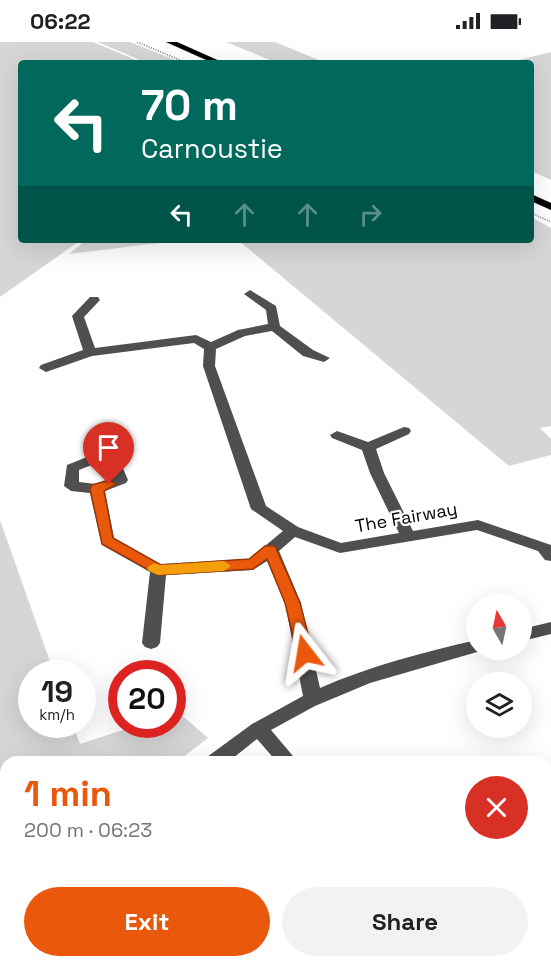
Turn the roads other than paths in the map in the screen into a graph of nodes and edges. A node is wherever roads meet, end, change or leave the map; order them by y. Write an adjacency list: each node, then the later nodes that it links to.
1 (170, 42): 2 (main road)
2 (213, 60)
3 (534, 198): 4 (main road)
4 (551, 207)
5 (250, 294): 7 (street)
6 (93, 300): 9 (street)
7 (274, 327): 8 (street); 10 (street)
8 (210, 347): 9 (street); 16 (street, The Fairway)
9 (90, 352): 11 (street)
10 (324, 358)
11 (46, 368)
12 (404, 431): 14 (street)
13 (337, 435): 14 (street)
14 (368, 447): 17 (street)
15 (97, 489): 20 (street)
16 (293, 531): 17 (street, The Fairway); 18 (street)
17 (408, 535): 19 (street, The Fairway)
18 (270, 549): 20 (street); 25 (street)
19 (549, 549)
20 (158, 570): 23 (street)
21 (551, 628): 22 (street)
22 (532, 633)
23 (151, 644)
24 (466, 649): 25 (street)
25 (313, 699): 26 (street)
26 (259, 729): 27 (street); 28 (street)
27 (222, 756)
28 (284, 756)

